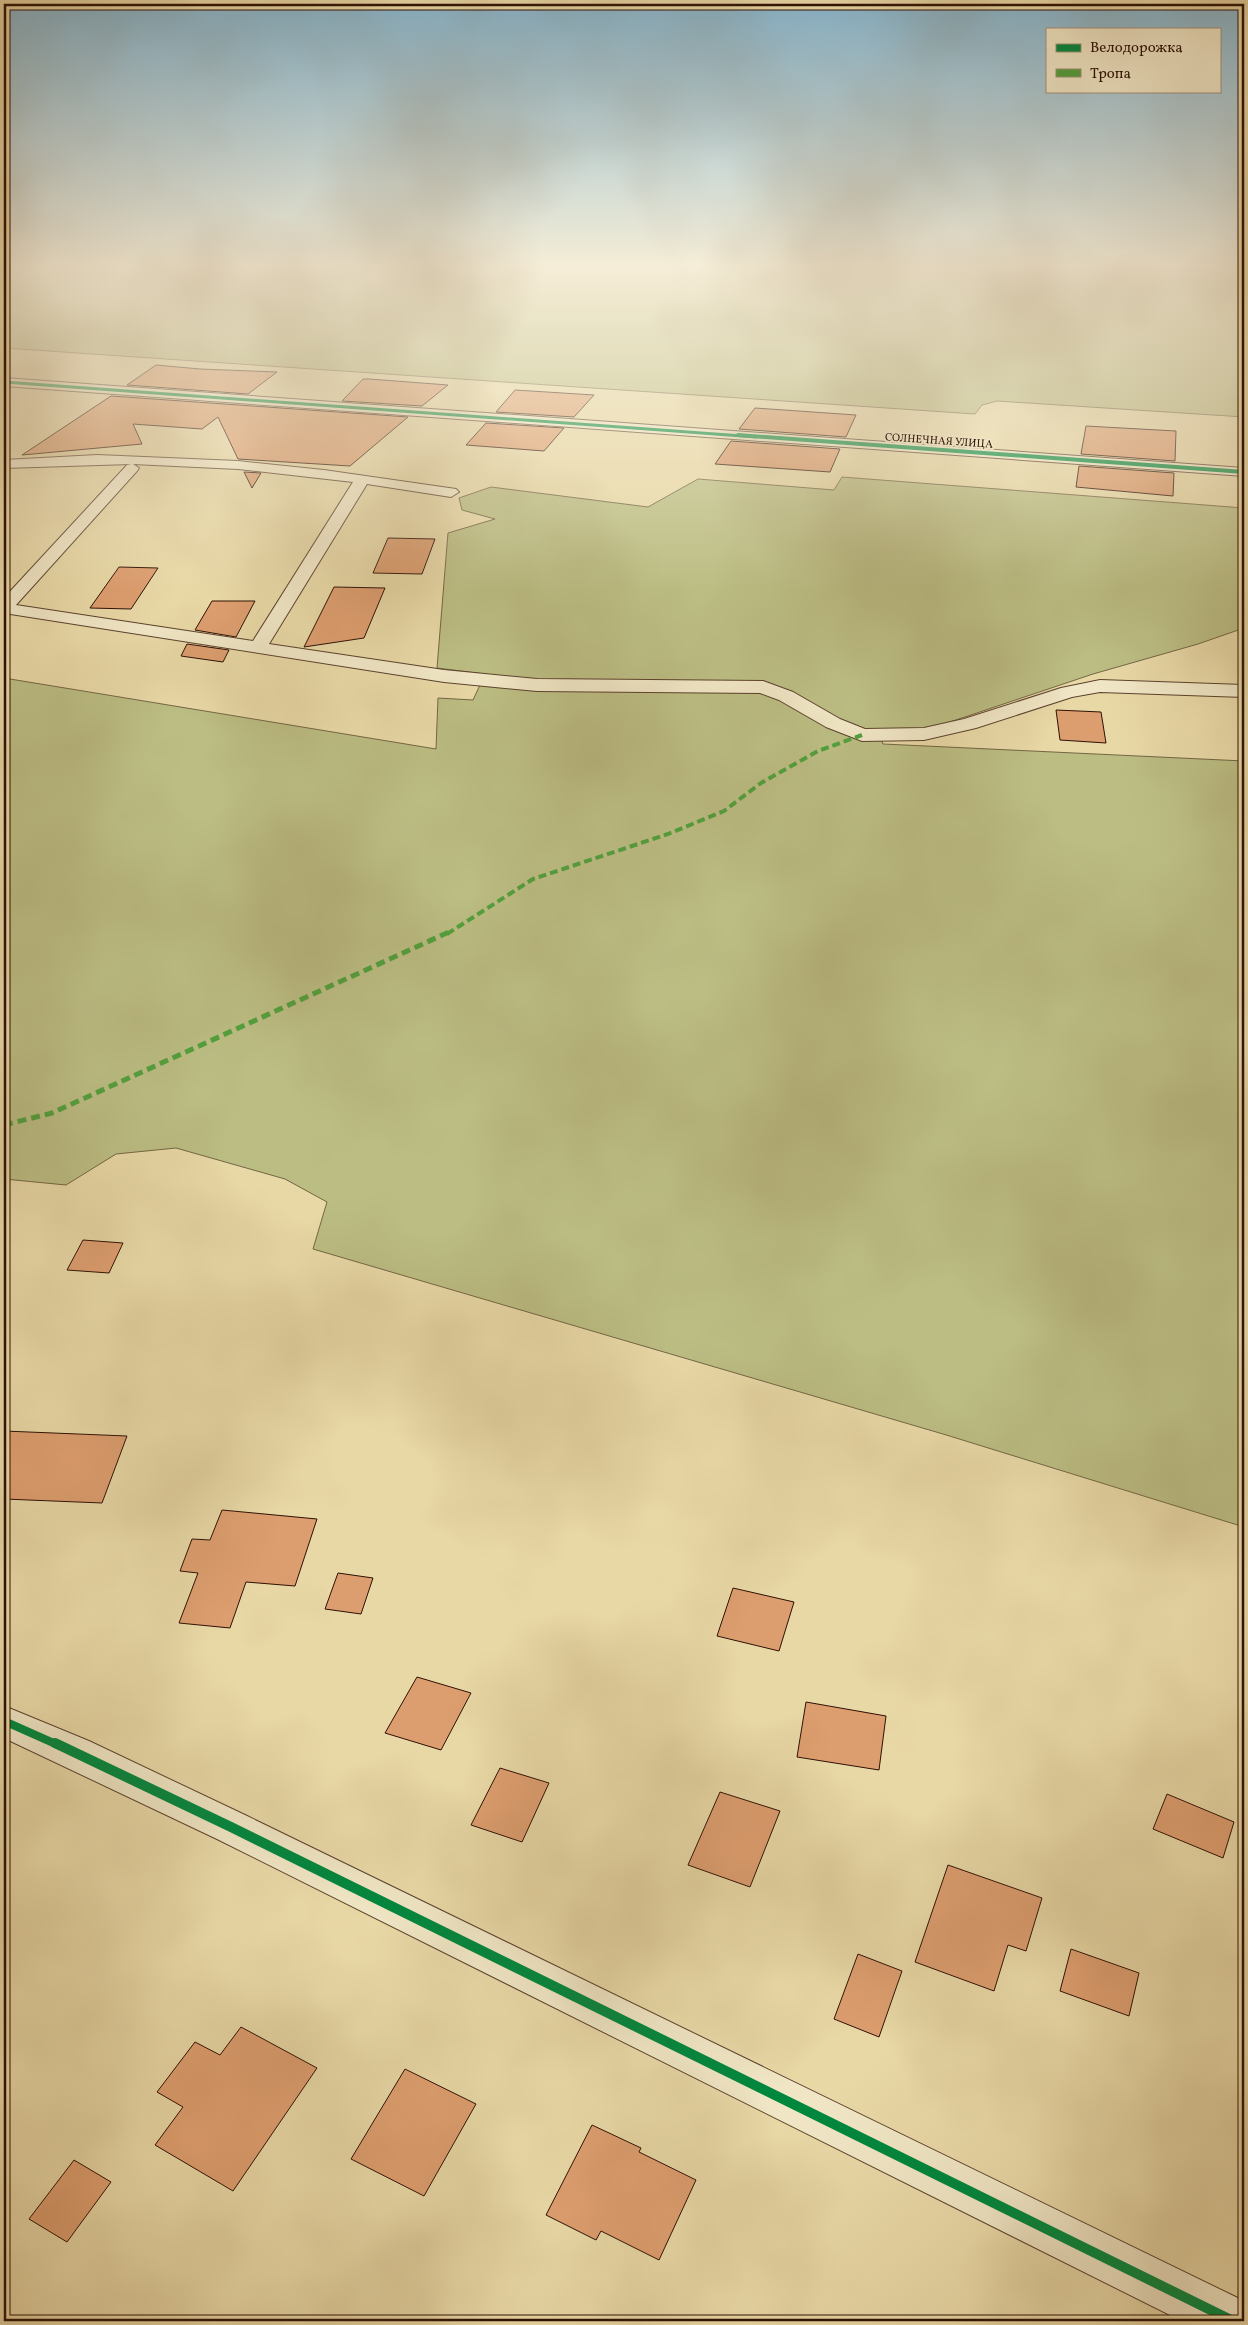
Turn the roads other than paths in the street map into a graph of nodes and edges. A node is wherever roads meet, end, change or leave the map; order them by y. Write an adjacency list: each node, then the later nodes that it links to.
1 (4, 382): 4 (street, СОЛНЕЧНАЯ УЛИЦА)
2 (4, 464): 6 (street)
3 (132, 468): 7 (street)
4 (1244, 472)
5 (360, 484): 8 (street)
6 (451, 492)
7 (4, 608): 8 (street)
8 (258, 647): 9 (street)
9 (1244, 691)
10 (4, 1721): 11 (street)
11 (1233, 2321)

